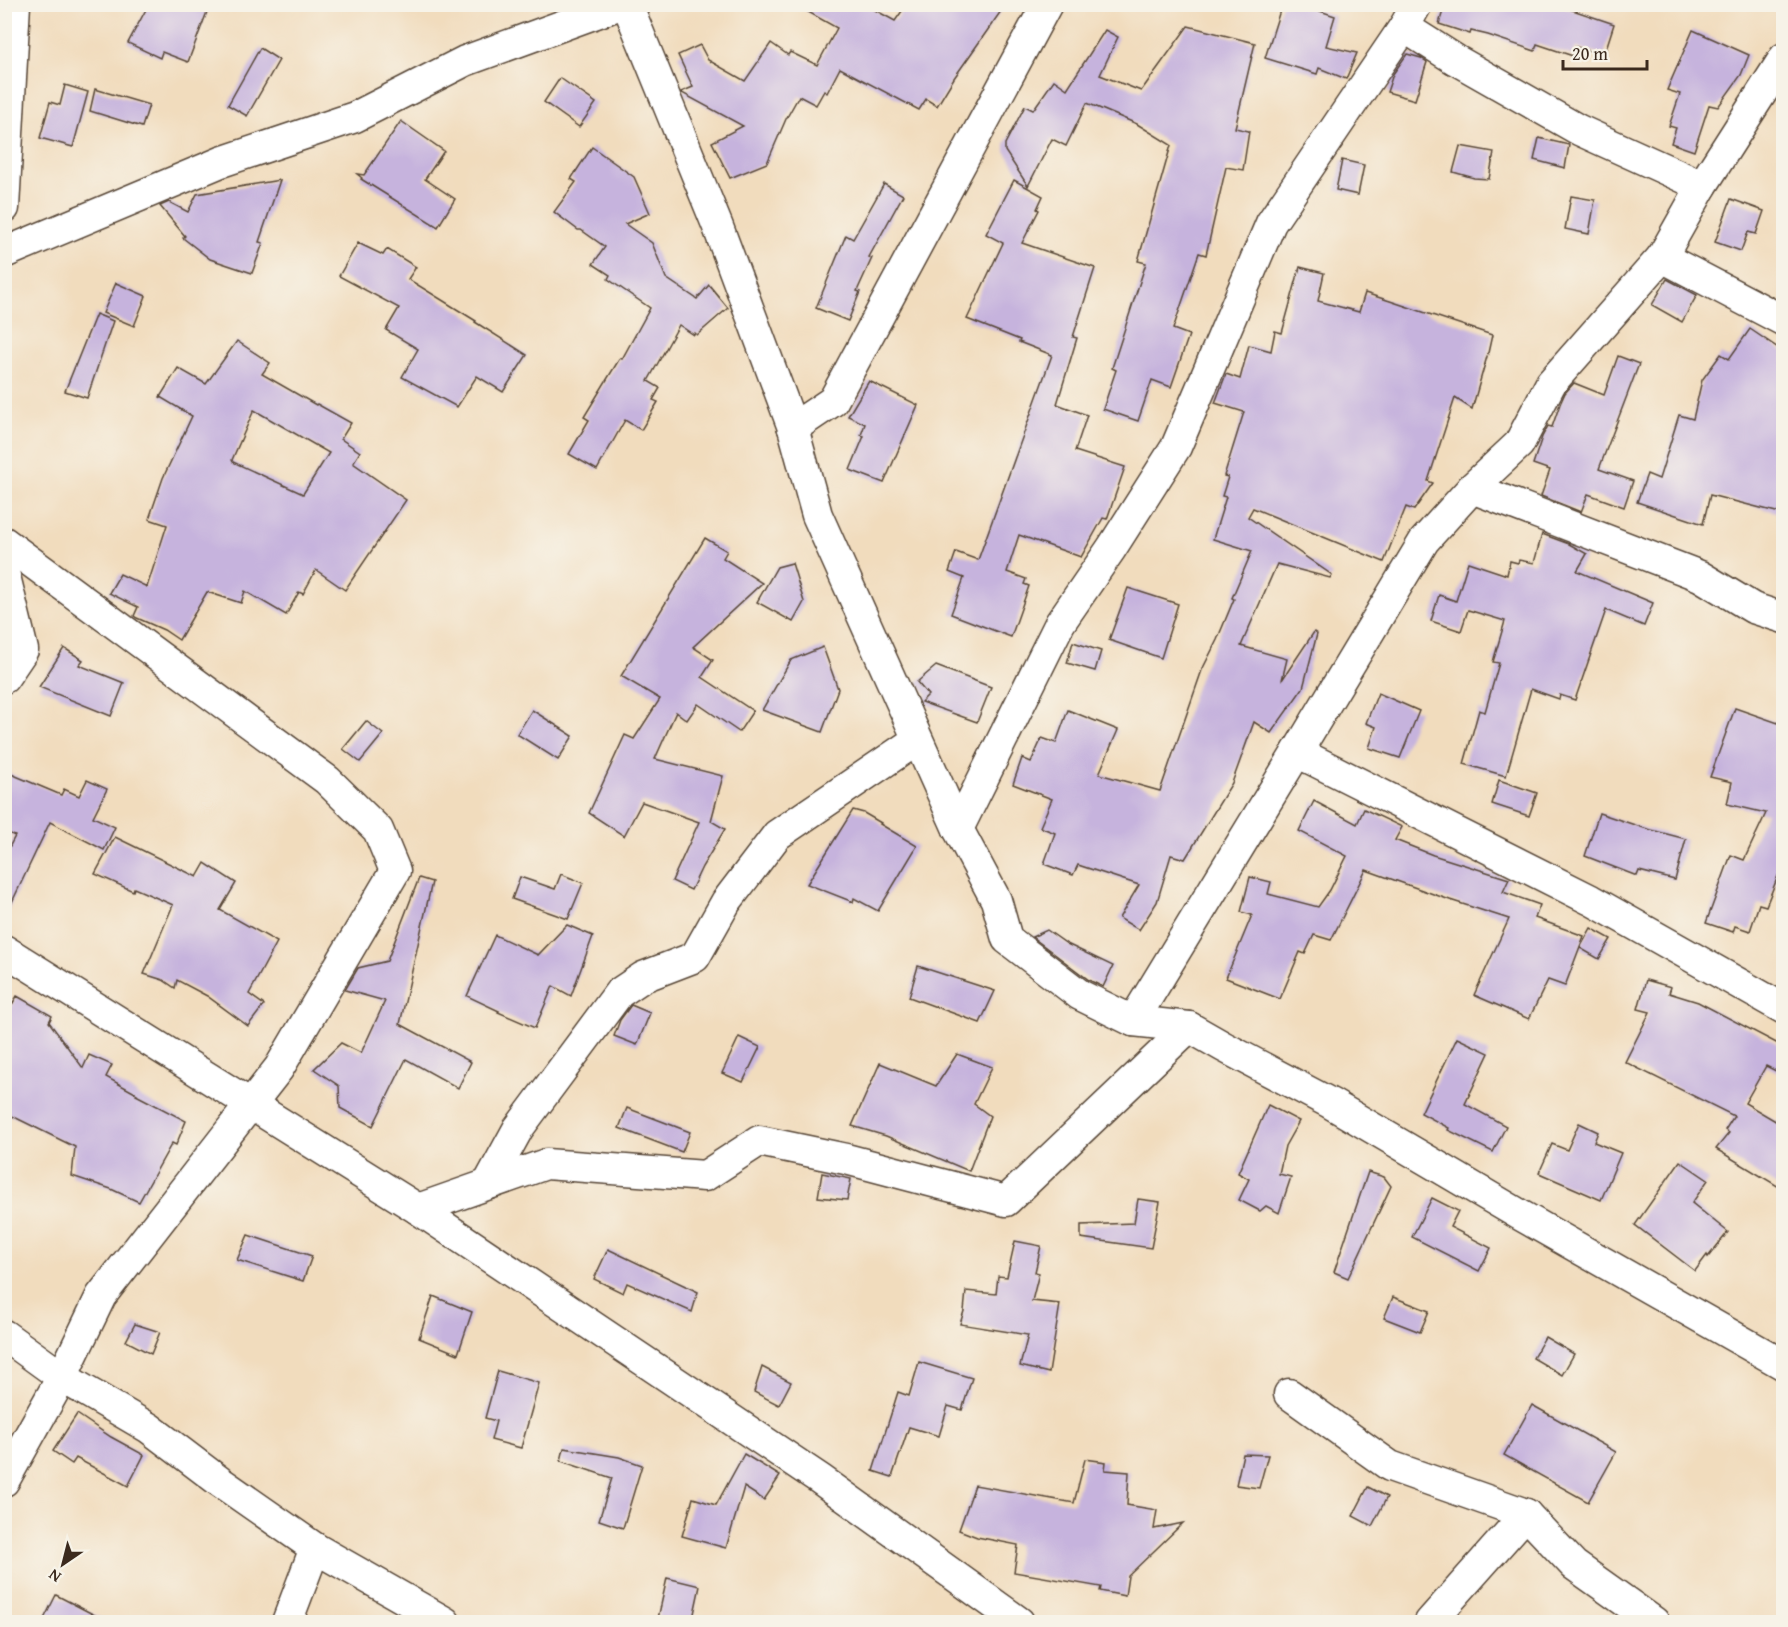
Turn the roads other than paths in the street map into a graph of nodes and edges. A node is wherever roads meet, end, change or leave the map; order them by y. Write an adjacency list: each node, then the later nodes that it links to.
1 (15, 4): 8 (street)
2 (621, 4): 9 (street)
3 (627, 4): 12 (street)
4 (1047, 4): 12 (street)
5 (1411, 16): 7 (street); 20 (street)
6 (1784, 58): 7 (street)
7 (1702, 186): 10 (street)
8 (4, 208)
9 (4, 253)
10 (1662, 256): 11 (street); 13 (street)
11 (1784, 321)
12 (793, 428): 18 (street)
13 (1472, 488): 16 (street); 19 (street)
14 (4, 542): 25 (street)
15 (4, 572): 17 (street)
16 (1784, 618)
17 (4, 678)
18 (917, 740): 20 (street); 26 (street)
19 (1297, 752): 22 (street); 23 (street)
20 (958, 829): 23 (street)
21 (4, 950): 25 (street)
22 (1784, 1009)
23 (1133, 1021): 24 (street)
24 (1190, 1027): 26 (street); 29 (street)
25 (250, 1104): 27 (street); 30 (street)
26 (488, 1184): 27 (street)
27 (418, 1209): 37 (street)
28 (4, 1335): 30 (street)
29 (1784, 1365)
30 (62, 1377): 32 (street); 34 (street)
31 (1289, 1394): 33 (street)
32 (4, 1481)
33 (1526, 1514): 38 (street); 39 (street)
34 (315, 1548): 35 (street); 36 (street)
35 (286, 1623)
36 (445, 1623)
37 (1019, 1623)
38 (1430, 1623)
39 (1654, 1623)

